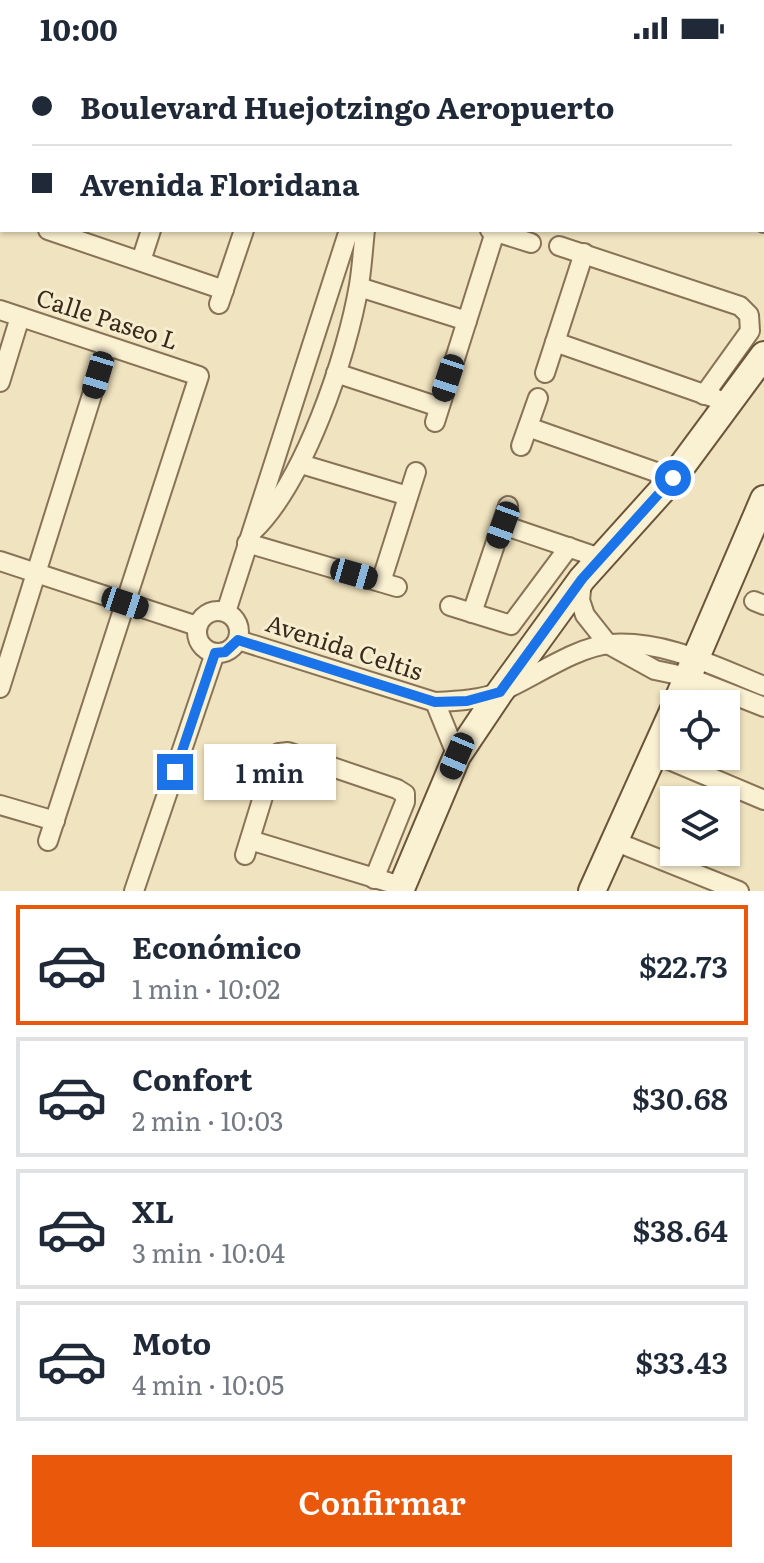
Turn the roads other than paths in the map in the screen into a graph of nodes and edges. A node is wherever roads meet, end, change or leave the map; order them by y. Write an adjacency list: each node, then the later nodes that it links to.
1 (55, 232): 11 (street)
2 (150, 232): 11 (street)
3 (243, 232): 11 (street)
4 (348, 232): 34 (street)
5 (365, 232): 12 (street)
6 (492, 232): 15 (street)
7 (495, 232): 8 (street)
8 (531, 243)
9 (559, 246): 10 (street)
10 (584, 253): 16 (street); 22 (street)
11 (141, 261)
12 (359, 287): 15 (street); 19 (street)
13 (0, 310): 14 (street, Calle Paseo L)
14 (20, 317): 17 (street, Calle Paseo L); 21 (street)
15 (467, 321): 19 (street)
16 (555, 342): 20 (street); 22 (street)
17 (107, 347): 38 (street); 40 (street, Calle Paseo L)
18 (764, 355): 24 (street)
19 (336, 373): 27 (street)
20 (545, 373)
21 (0, 382)
22 (704, 395): 24 (street)
23 (538, 398): 25 (street)
24 (730, 403): 29 (street)
25 (528, 427): 26 (street); 29 (street)
26 (521, 446)
27 (301, 464): 30 (street); 34 (street)
28 (416, 472): 30 (street)
29 (673, 478): 36 (street)
30 (408, 496): 34 (street)
31 (764, 499): 48 (street)
32 (508, 506): 33 (street)
33 (503, 525): 35 (street); 43 (street)
34 (249, 539): 42 (street)
35 (569, 547): 36 (street); 43 (street)
36 (600, 558): 39 (street)
37 (0, 561): 38 (street)
38 (37, 572): 40 (street); 50 (street)
39 (582, 579): 46 (street); 52 (street)
40 (125, 603): 44 (street); 60 (street)
41 (450, 606): 43 (street)
42 (226, 612): 44 (street); 45 (street)
43 (472, 613)
44 (197, 626): 47 (street)
45 (238, 640): 47 (street); 53 (street, Avenida Celtis)
46 (608, 644): 48 (street); 52 (street)
47 (215, 653): 65 (street)
48 (691, 668): 49 (street); 51 (street); 54 (street)
49 (764, 686)
50 (0, 688)
51 (682, 690)
52 (500, 692): 53 (street); 57 (street)
53 (435, 702): 57 (street)
54 (764, 707)
55 (660, 742): 56 (street)
56 (655, 754): 58 (street); 62 (street)
57 (457, 756): 64 (street)
58 (764, 800)
59 (0, 805): 60 (street)
60 (55, 821): 61 (street)
61 (48, 841)
62 (614, 841): 66 (street); 67 (street)
63 (374, 879): 63 (street); 64 (street)
64 (400, 889)
65 (134, 891)
66 (592, 891)
67 (739, 891)

